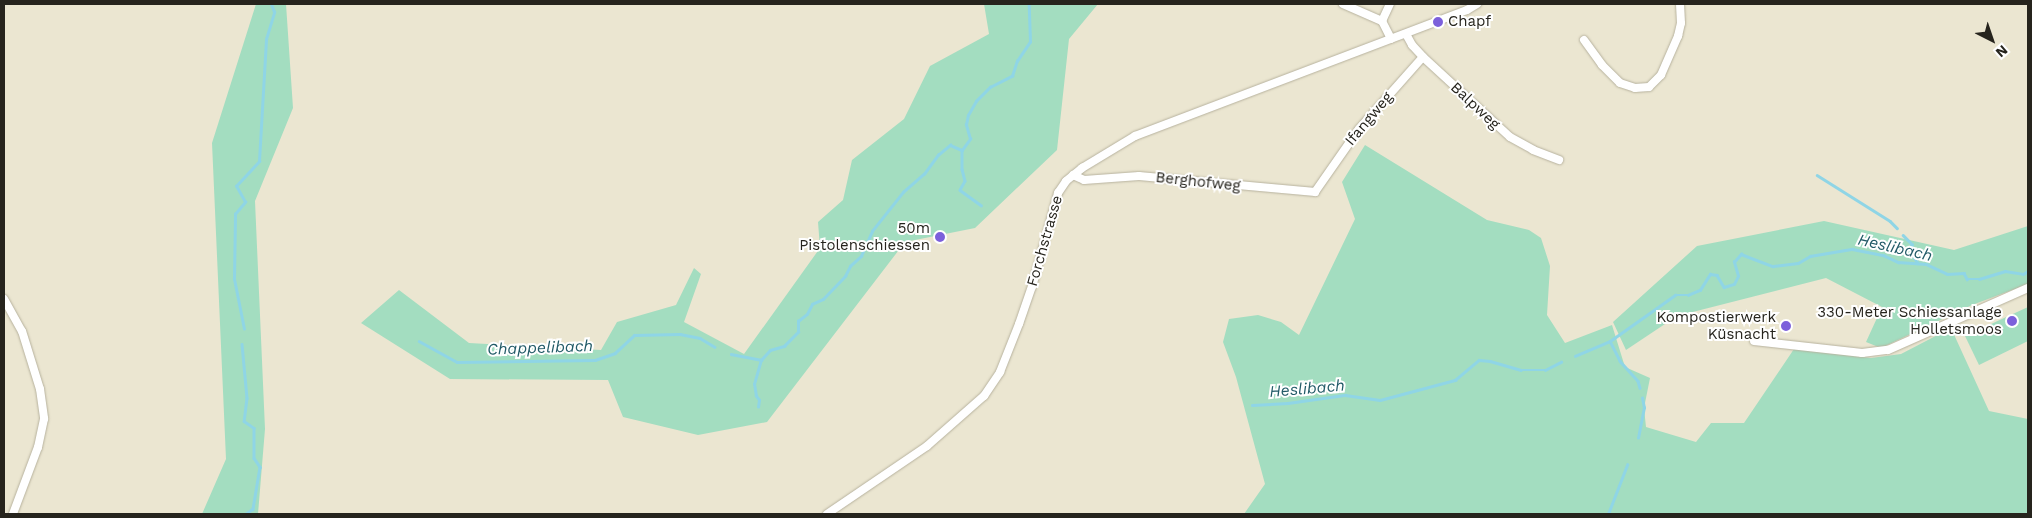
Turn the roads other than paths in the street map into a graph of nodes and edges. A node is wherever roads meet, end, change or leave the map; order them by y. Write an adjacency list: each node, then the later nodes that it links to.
1 (1343, 4): 5 (street)
2 (1390, 4): 5 (street)
3 (1478, 4): 6 (street, Forchstrasse)
4 (1680, 4): 8 (street)
5 (1382, 21): 7 (street)
6 (1406, 34): 7 (street, Forchstrasse); 9 (street, Balpweg)
7 (1391, 40): 11 (street, Forchstrasse)
8 (1584, 40)
9 (1423, 57): 10 (street, Balpweg); 12 (street, Ifangweg)
10 (1559, 160)
11 (1073, 175): 12 (street, Berghofweg); 17 (street, Forchstrasse)
12 (1321, 185)
13 (2028, 288): 15 (street)
14 (4, 299): 16 (street)
15 (1754, 341)
16 (13, 514)
17 (826, 514)

